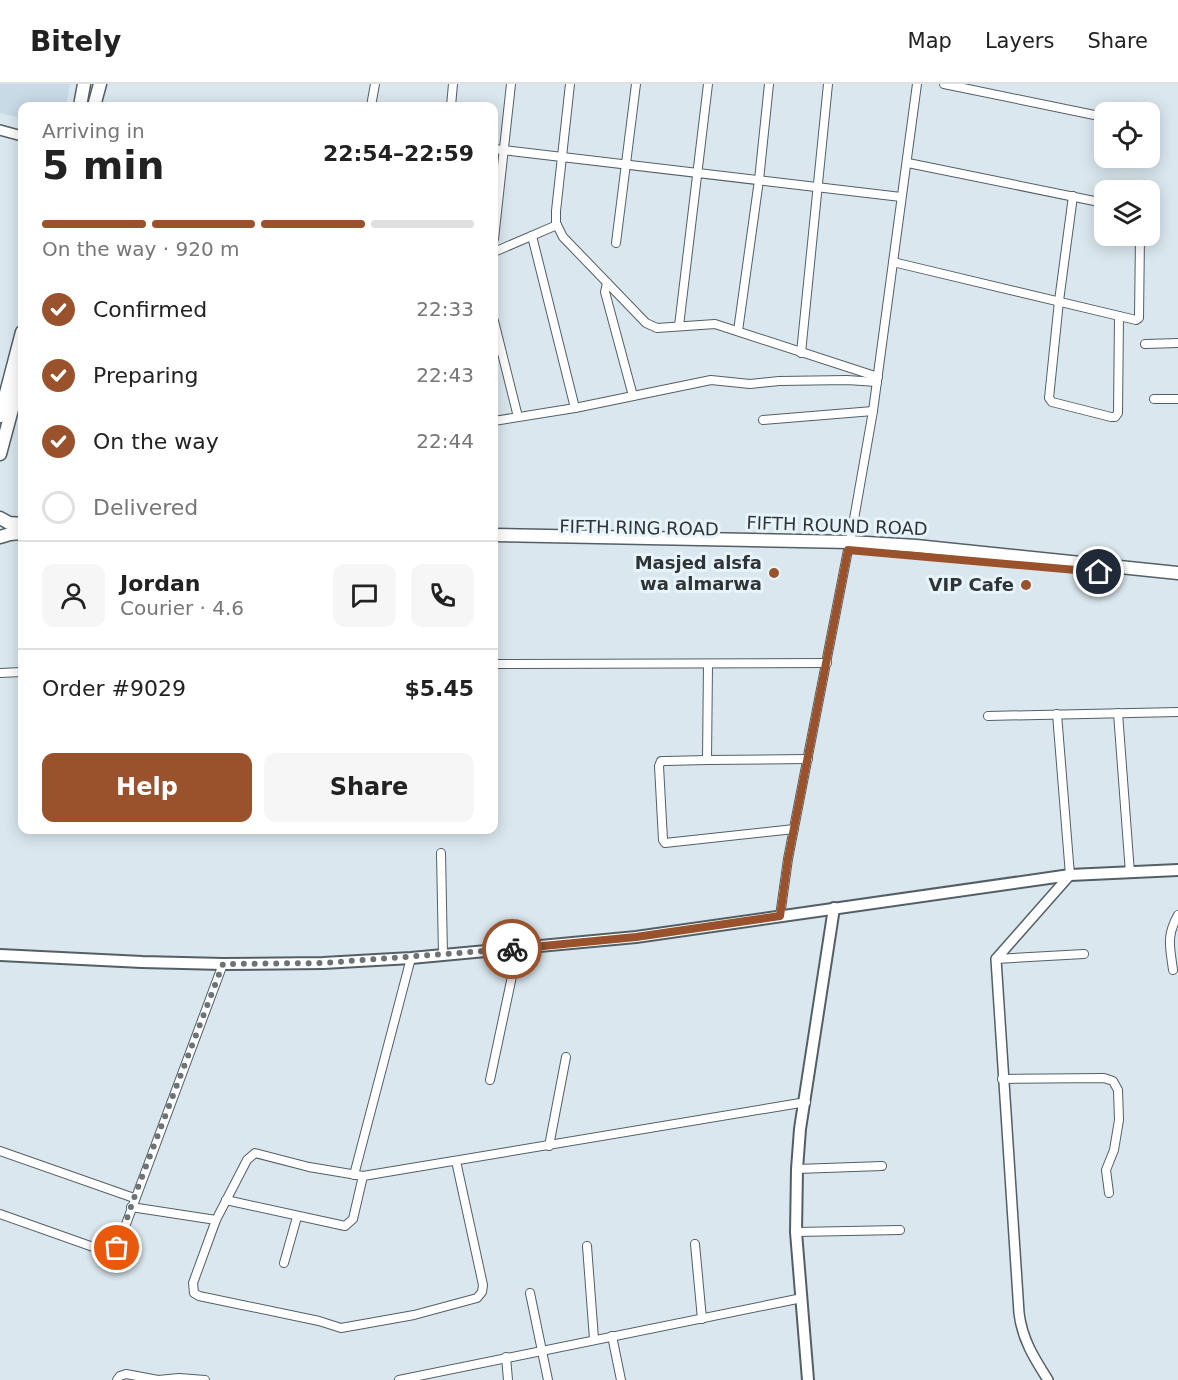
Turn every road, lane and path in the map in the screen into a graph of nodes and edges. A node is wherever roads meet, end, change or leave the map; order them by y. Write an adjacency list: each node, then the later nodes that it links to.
1 (84, 84): 13 (main road)
2 (100, 84): 14 (main road)
3 (375, 84): 15 (street)
4 (453, 84): 16 (street)
5 (511, 84): 21 (street)
6 (570, 84): 22 (street)
7 (636, 84): 24 (street)
8 (708, 84): 25 (street)
9 (769, 84): 26 (street)
10 (828, 84): 27 (street)
11 (917, 84): 23 (street)
12 (944, 84): 17 (street)
13 (81, 102)
14 (95, 102)
15 (372, 102)
16 (451, 102)
17 (1094, 115)
18 (0, 130): 19 (street)
19 (18, 135)
20 (498, 150): 21 (street)
21 (503, 151): 22 (street); 30 (street)
22 (563, 158): 24 (street); 32 (street)
23 (908, 163): 28 (street); 29 (street)
24 (627, 165): 25 (street); 34 (street)
25 (697, 172): 26 (street); 41 (street)
26 (759, 180): 27 (street); 42 (street)
27 (817, 186): 29 (street); 47 (street)
28 (1073, 196): 31 (street); 39 (street)
29 (902, 197): 37 (street)
30 (498, 200)
31 (1094, 201)
32 (557, 225): 33 (street); 38 (street)
33 (532, 236): 36 (street); 53 (street)
34 (616, 243)
35 (1140, 246): 40 (street)
36 (498, 250)
37 (893, 262): 39 (street); 48 (street)
38 (607, 283): 41 (street); 49 (street)
39 (1059, 301): 40 (street); 40 (street)
40 (1119, 316)
41 (679, 326): 42 (street)
42 (738, 331): 47 (street)
43 (498, 337): 56 (street)
44 (1178, 343): 45 (street)
45 (1145, 344)
46 (18, 347): 55 (main road)
47 (801, 353): 48 (street)
48 (877, 380): 49 (street); 54 (street)
49 (633, 396): 53 (street)
50 (1154, 399): 51 (street)
51 (1178, 399)
52 (17, 407): 59 (main road)
53 (575, 408): 56 (street)
54 (873, 411): 58 (street); 66 (street)
55 (0, 416)
56 (518, 417): 57 (street)
57 (498, 420)
58 (763, 420)
59 (0, 454)
60 (0, 518): 61 (main road)
61 (18, 524)
62 (18, 533): 64 (main road)
63 (498, 535): 66 (main road, FIFTH ROUND ROAD)
64 (0, 537)
65 (498, 542): 66 (main road, FIFTH RING ROAD)
66 (849, 546): 67 (main road, FIFTH ROUND ROAD); 68 (main road, FIFTH RING ROAD); 69 (street)
67 (1178, 573)
68 (1178, 580)
69 (827, 663): 71 (street); 78 (street)
70 (498, 664): 71 (street)
71 (708, 664): 79 (street)
72 (18, 672): 73 (street)
73 (0, 673)
74 (1178, 712): 75 (street)
75 (1118, 713): 76 (street); 83 (street)
76 (1057, 714): 77 (street); 84 (street)
77 (988, 716)
78 (808, 759): 79 (street); 80 (street)
79 (707, 760): 80 (street)
80 (794, 829): 87 (street)
81 (441, 853): 91 (street)
82 (1178, 870): 83 (main road)
83 (1130, 873): 84 (main road)
84 (1070, 875): 85 (main road); 93 (street)
85 (834, 908): 87 (main road); 99 (main road)
86 (1178, 915): 95 (street)
87 (780, 916): 88 (main road)
88 (518, 948): 91 (main road); 98 (street)
89 (1084, 954): 93 (street)
90 (0, 955): 94 (main road)
91 (443, 955): 92 (main road)
92 (411, 958): 94 (main road); 105 (street)
93 (996, 958): 97 (street)
94 (223, 964): 108 (street)
95 (1173, 970)
96 (567, 1057): 100 (street)
97 (1002, 1079): 107 (street); 133 (street)
98 (490, 1080)
99 (806, 1102): 100 (street); 104 (main road)
100 (549, 1146): 102 (street)
101 (0, 1151): 108 (street)
102 (456, 1161): 106 (street); 113 (street)
103 (882, 1166): 104 (street)
104 (797, 1169): 115 (main road)
105 (354, 1175): 106 (street); 109 (street)
106 (363, 1176): 112 (street)
107 (1109, 1193)
108 (134, 1198): 110 (street)
109 (226, 1200): 112 (street); 113 (street)
110 (131, 1207): 111 (street); 113 (street)
111 (0, 1214)
112 (297, 1217): 118 (street)
113 (216, 1220)
114 (900, 1230): 115 (street)
115 (796, 1232): 120 (main road)
116 (696, 1244): 121 (street)
117 (587, 1246): 123 (street)
118 (284, 1263)
119 (530, 1293): 124 (street)
120 (802, 1298): 121 (street); 132 (main road)
121 (702, 1319): 122 (street)
122 (612, 1336): 123 (street); 131 (street)
123 (594, 1339): 124 (street)
124 (542, 1350): 125 (street); 130 (street)
125 (506, 1357): 128 (street); 129 (street)
126 (117, 1380): 127 (street)
127 (205, 1380)
128 (399, 1380)
129 (508, 1380)
130 (548, 1380)
131 (621, 1380)
132 (808, 1380)
133 (1048, 1380)

